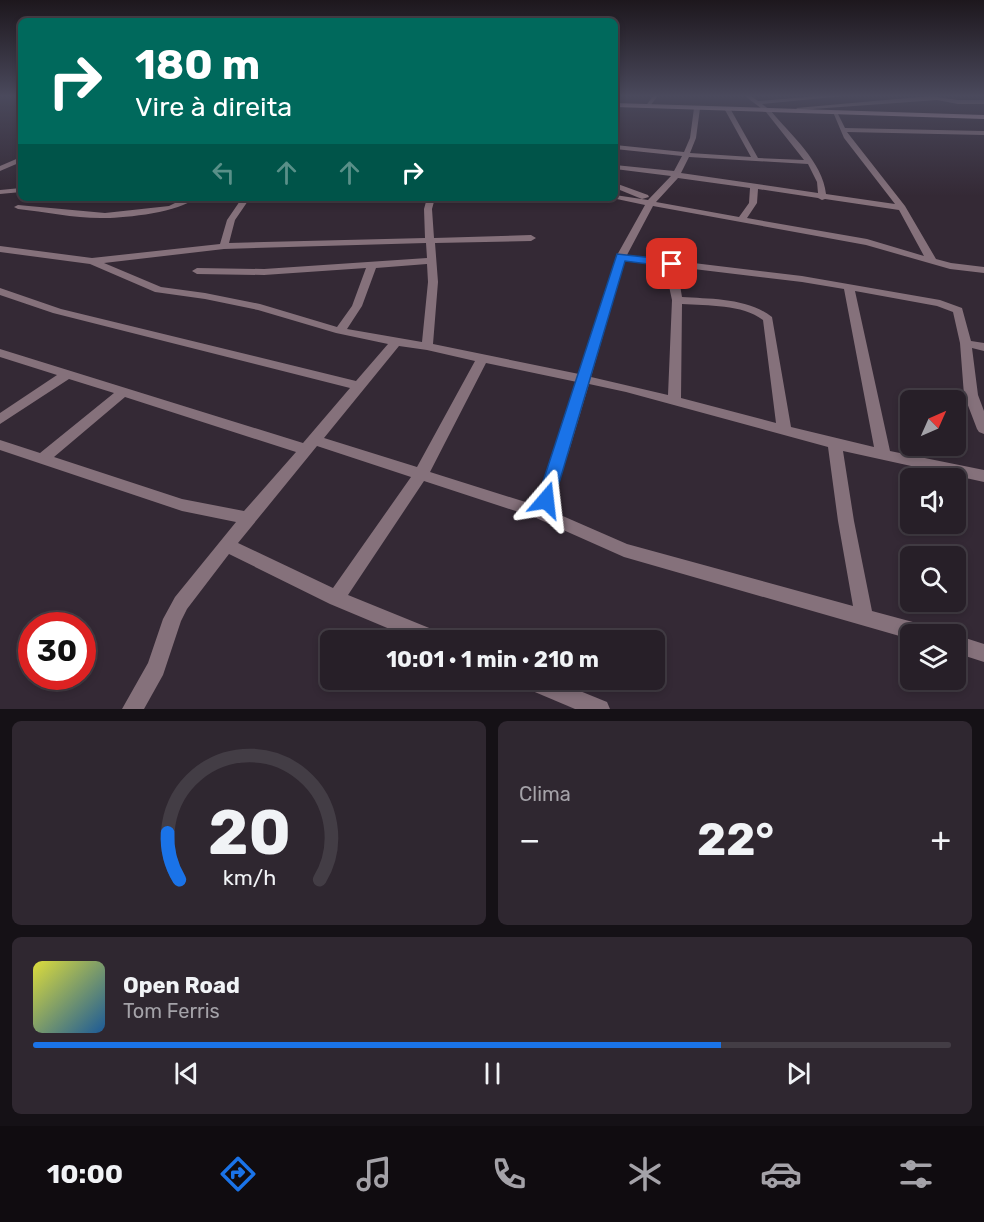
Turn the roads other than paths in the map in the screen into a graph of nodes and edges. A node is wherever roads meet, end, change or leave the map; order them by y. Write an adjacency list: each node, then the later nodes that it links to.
1 (694, 129): 7 (street)
2 (739, 129): 8 (street)
3 (783, 129): 10 (street)
4 (842, 130): 5 (street); 25 (street)
5 (984, 133)
6 (618, 147): 7 (street)
7 (686, 155): 8 (street); 13 (street)
8 (755, 159): 10 (street)
9 (18, 160): 12 (street)
10 (810, 162): 19 (street)
11 (618, 167): 13 (street)
12 (0, 169)
13 (677, 174): 15 (street); 23 (street)
14 (618, 186): 23 (street)
15 (754, 188): 19 (street); 26 (street)
16 (18, 190): 17 (street)
17 (0, 192)
18 (618, 197): 23 (street)
19 (822, 198): 25 (street)
20 (187, 201): 24 (street)
21 (244, 201): 29 (street)
22 (430, 201): 28 (street)
23 (652, 201): 26 (street); 31 (street)
24 (18, 207)
25 (902, 208): 34 (street)
26 (741, 219): 34 (street)
27 (531, 238): 28 (street)
28 (428, 239): 29 (street); 33 (street)
29 (224, 246): 32 (street)
30 (0, 249): 32 (street)
31 (621, 257): 35 (street); 50 (street)
32 (92, 261): 42 (street)
33 (432, 261): 36 (street); 45 (street)
34 (932, 261): 37 (street)
35 (672, 264): 39 (street); 41 (street)
36 (372, 266): 38 (street); 42 (street)
37 (984, 270)
38 (197, 271)
39 (849, 288): 44 (street); 60 (street)
40 (0, 291): 51 (street)
41 (676, 300): 53 (street); 56 (street)
42 (340, 331): 43 (street)
43 (396, 342): 45 (street); 51 (street)
44 (966, 343): 46 (street); 55 (street)
45 (427, 346): 48 (street)
46 (984, 346)
47 (0, 353): 49 (street)
48 (482, 359): 50 (street); 62 (street)
49 (68, 374): 52 (street); 54 (street)
50 (583, 379): 53 (street); 64 (street)
51 (358, 386): 59 (street)
52 (123, 393): 59 (street); 61 (street)
53 (675, 401): 56 (street)
54 (0, 419)
55 (984, 429)
56 (784, 430): 57 (street)
57 (835, 444): 60 (street); 68 (street)
58 (0, 445): 61 (street)
59 (311, 445): 62 (street); 65 (street)
60 (883, 454): 63 (street)
61 (42, 459): 65 (street)
62 (422, 474): 64 (street); 67 (street)
63 (984, 476)
64 (540, 513): 68 (street)
65 (248, 518): 66 (street)
66 (226, 545): 67 (street); 74 (street)
67 (336, 598): 70 (street)
68 (864, 616): 69 (street)
69 (900, 627)
70 (413, 630)
71 (966, 647): 72 (street)
72 (984, 653)
73 (554, 690): 75 (street)
74 (132, 709)
75 (600, 709)

